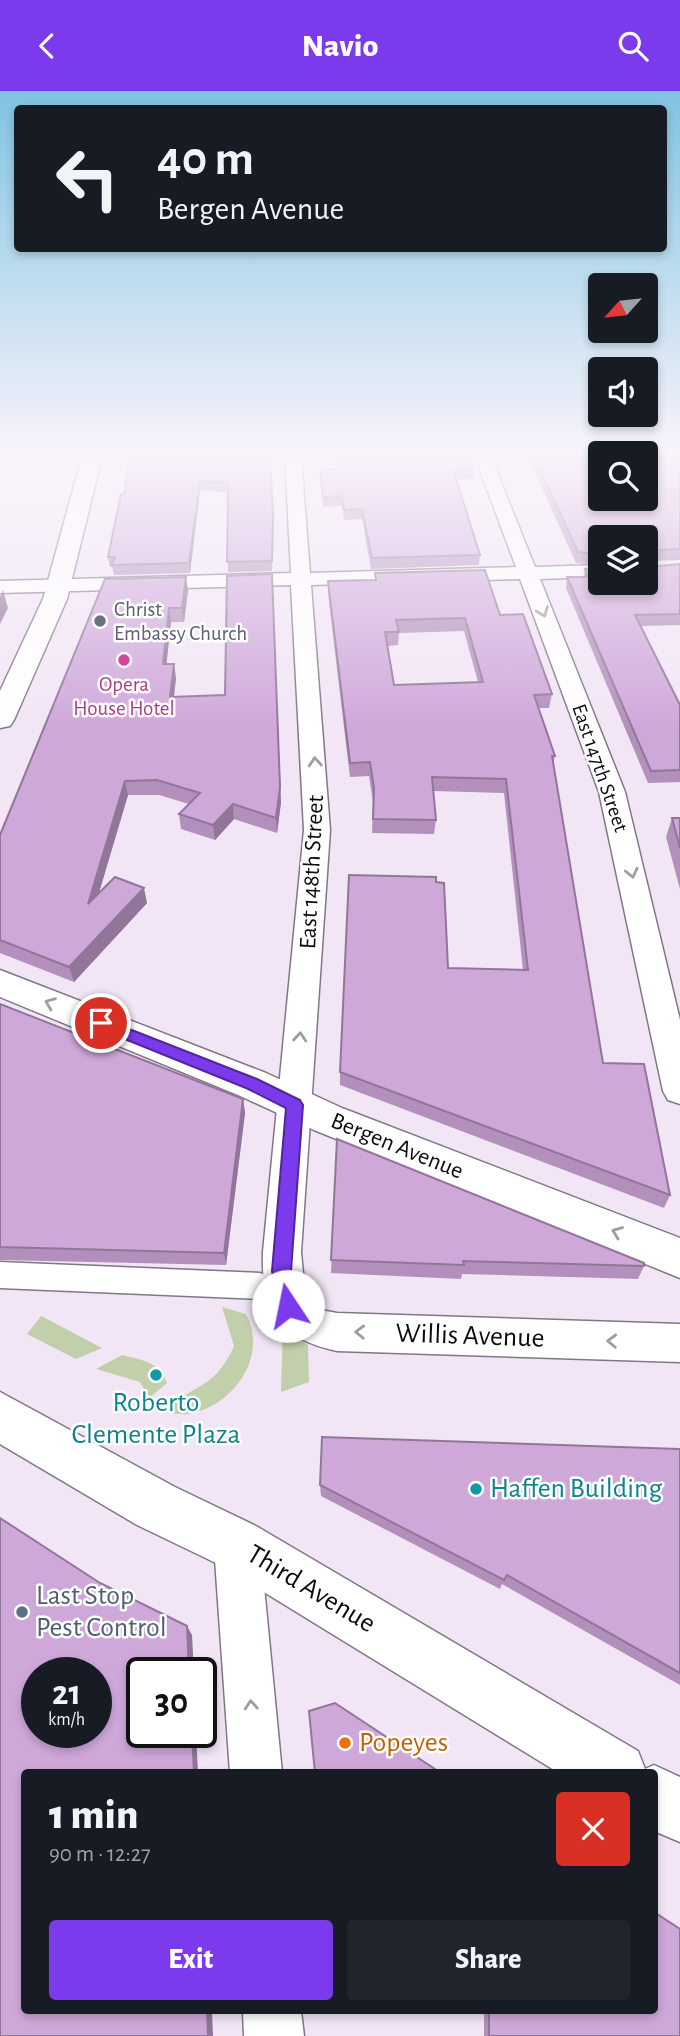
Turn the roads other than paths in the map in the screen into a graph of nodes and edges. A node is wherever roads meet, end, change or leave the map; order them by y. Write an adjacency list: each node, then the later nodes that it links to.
1 (69, 548): 7 (main road)
2 (299, 548): 6 (street, East 148th Street)
3 (518, 548): 5 (street, East 147th Street)
4 (588, 571): 5 (street)
5 (528, 573): 6 (street); 11 (street, East 147th Street, one-way to 11)
6 (301, 579): 7 (street); 12 (street, East 148th Street, one-way to 6)
7 (60, 585): 8 (street); 9 (main road)
8 (0, 587)
9 (0, 720)
10 (0, 983): 12 (main road, Bergen Avenue, one-way to 10)
11 (680, 1091)
12 (294, 1105): 13 (main road, Bergen Avenue, one-way to 12); 15 (street, East 148th Street)
13 (680, 1258)
14 (0, 1275): 15 (street)
15 (271, 1287): 16 (street, Willis Avenue, one-way to 15)
16 (680, 1343)
17 (0, 1416): 18 (main road, Third Avenue)
18 (237, 1545): 19 (street, one-way to 18); 20 (main road, Third Avenue)
19 (256, 1769)
20 (609, 1769)
21 (658, 1798): 22 (main road)
22 (680, 1811)
23 (272, 2014): 24 (street)
24 (274, 2036)

